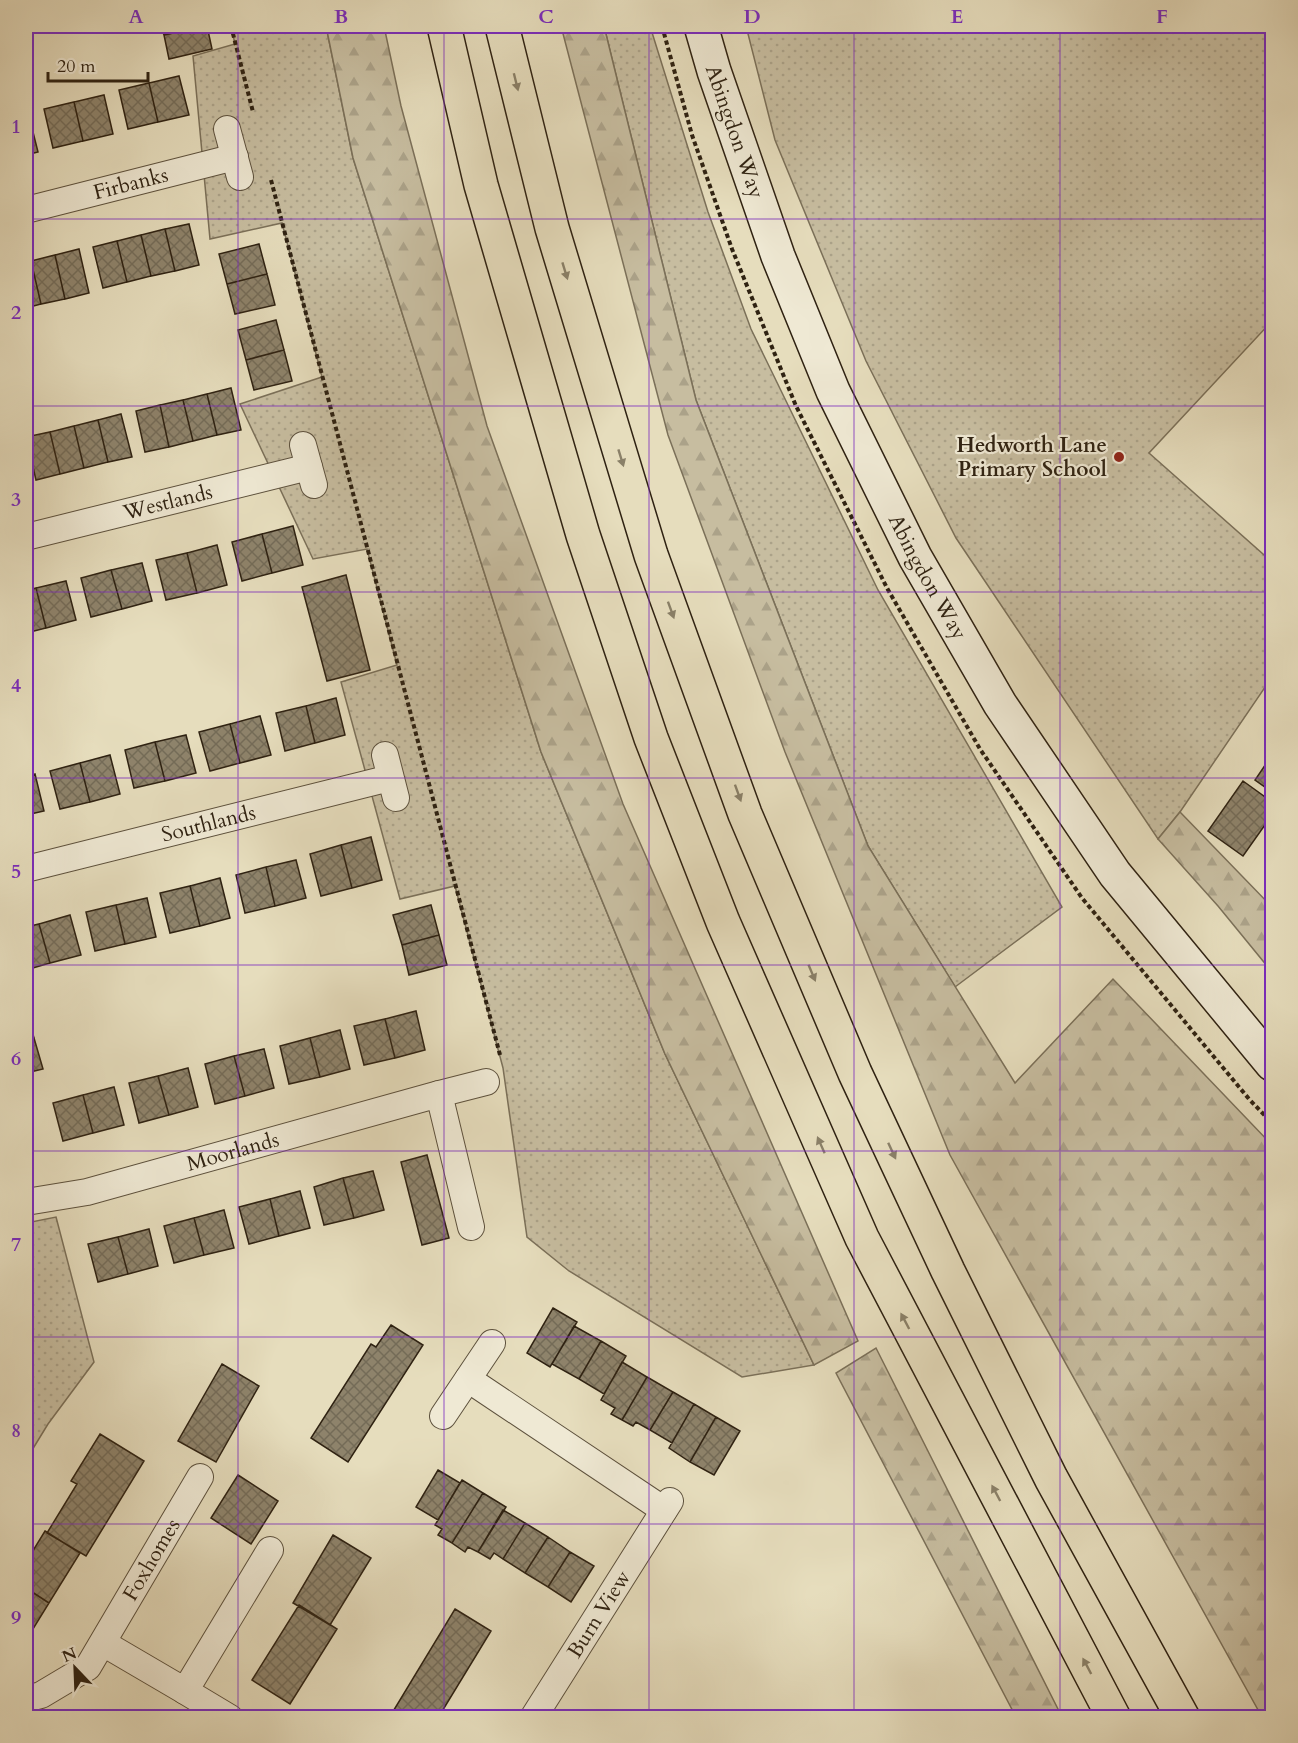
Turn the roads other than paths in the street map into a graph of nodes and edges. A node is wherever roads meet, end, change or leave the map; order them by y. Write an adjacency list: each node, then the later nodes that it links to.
1 (444, 26): 25 (highway, one-way to 1)
2 (502, 26): 26 (highway, one-way to 26)
3 (701, 26): 10 (street, Abingdon Way)
4 (226, 129): 5 (street, Firbanks)
5 (26, 210)
6 (309, 466): 7 (street, Westlands)
7 (26, 537)
8 (390, 777): 9 (street, Southlands)
9 (26, 869)
10 (1272, 1064)
11 (486, 1082): 12 (street, Moorlands)
12 (439, 1094): 13 (street, Moorlands); 14 (street)
13 (26, 1202)
14 (471, 1227)
15 (492, 1343): 16 (street)
16 (468, 1379): 17 (street); 24 (street, Burn View)
17 (444, 1416)
18 (200, 1478): 20 (street, Foxhomes)
19 (270, 1550): 21 (street)
20 (103, 1643): 21 (street); 22 (street, Foxhomes)
21 (185, 1691): 23 (street)
22 (26, 1699)
23 (230, 1718)
24 (533, 1718)
25 (1114, 1718)
26 (1182, 1718)

